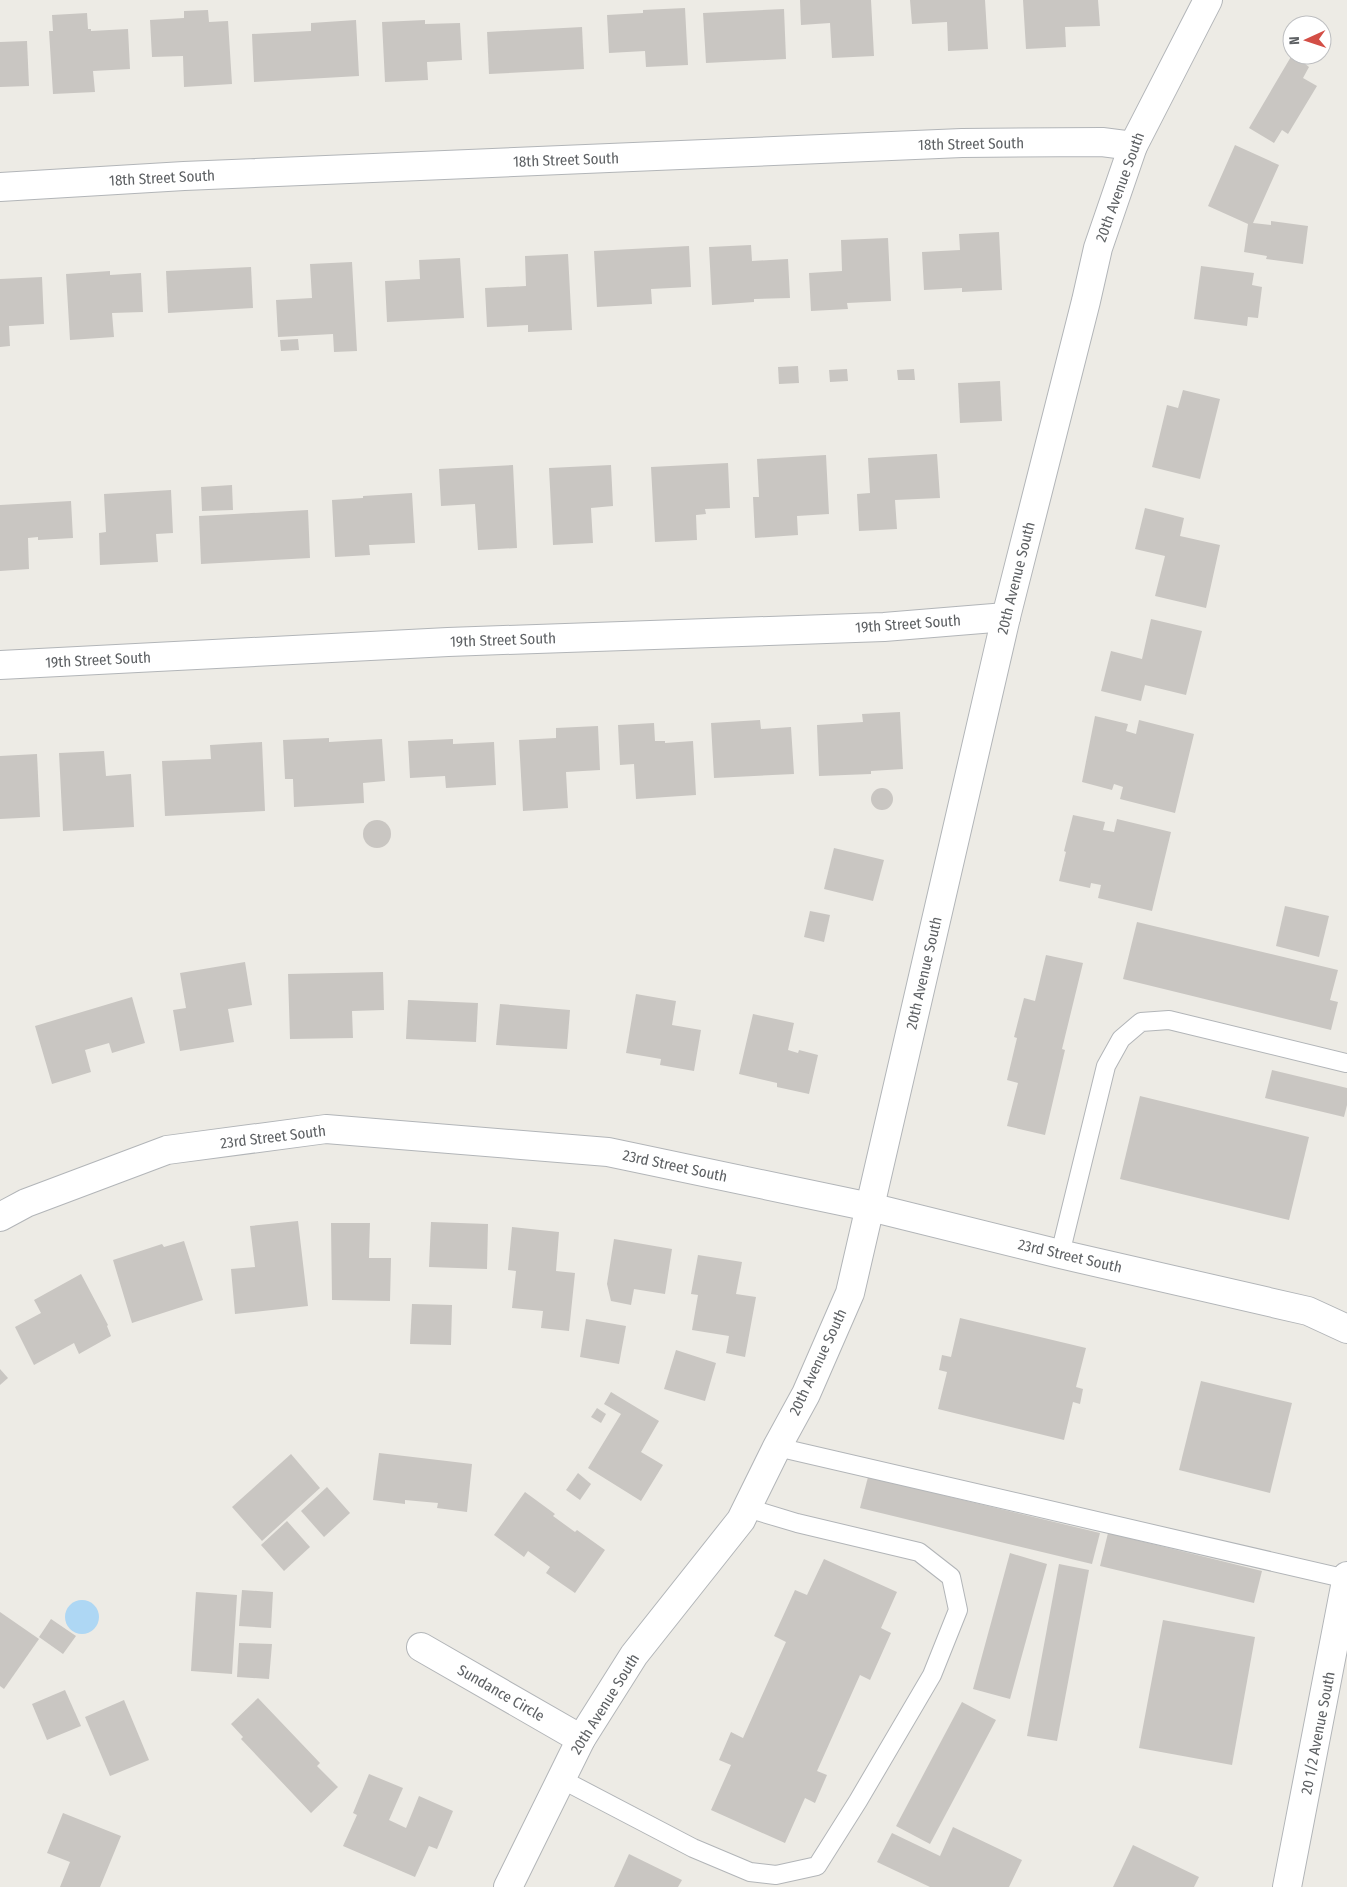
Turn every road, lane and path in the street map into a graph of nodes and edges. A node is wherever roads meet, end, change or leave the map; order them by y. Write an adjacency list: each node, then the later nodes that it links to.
1 (1208, 0): 2 (street, 20th Avenue South)
2 (1133, 146): 3 (street, 18th Street South); 4 (street, 20th Avenue South)
3 (0, 187)
4 (1006, 617): 5 (street, 19th Street South); 7 (street, 20th Avenue South)
5 (0, 665)
6 (1346, 1064): 9 (lane)
7 (870, 1207): 8 (street, 23rd Street South); 9 (street, 23rd Street South); 11 (street, 20th Avenue South)
8 (0, 1217)
9 (1060, 1254): 10 (street, 23rd Street South)
10 (1347, 1329)
11 (777, 1447): 12 (street, 20th Avenue South); 13 (lane)
12 (747, 1508): 15 (street, 20th Avenue South); 16 (lane)
13 (1347, 1578): 18 (street, 20 1/2 Avenue South)
14 (421, 1648): 15 (street, Sundance Circle)
15 (581, 1739): 16 (street, 20th Avenue South)
16 (561, 1779): 17 (street, 20th Avenue South)
17 (508, 1887)
18 (1287, 1887)

